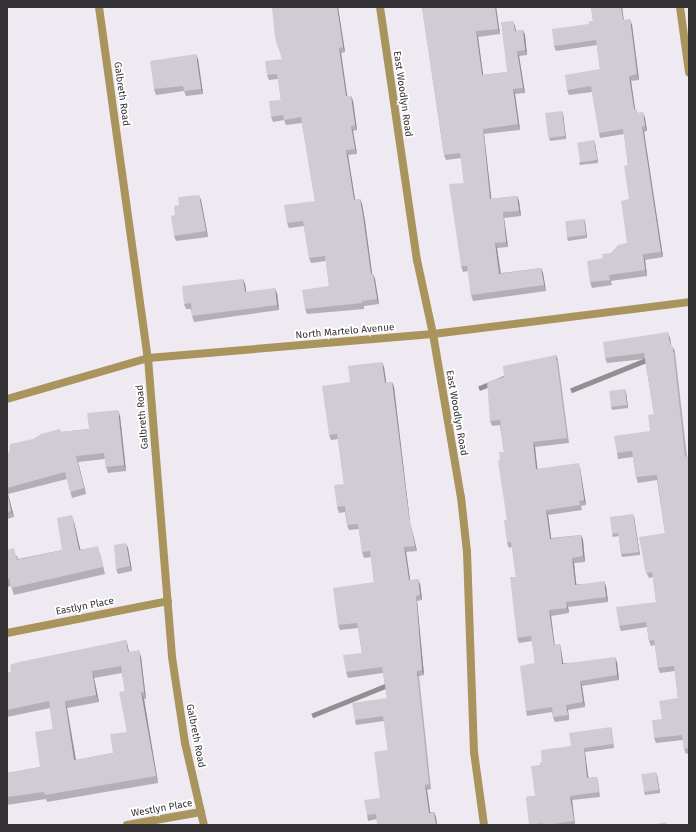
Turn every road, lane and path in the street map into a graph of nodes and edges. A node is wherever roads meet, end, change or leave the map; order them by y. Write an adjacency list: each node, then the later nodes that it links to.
1 (99, 7): 7 (street, Galbreth Road)
2 (380, 7): 6 (street, East Woodlyn Road)
3 (680, 7): 4 (street)
4 (689, 72)
5 (689, 302): 6 (street, North Martelo Avenue)
6 (433, 334): 7 (street, North Martelo Avenue); 14 (street, East Woodlyn Road)
7 (148, 358): 8 (street, North Martelo Avenue); 9 (street, Galbreth Road)
8 (7, 399)
9 (168, 601): 10 (street, Eastlyn Place); 11 (street, Galbreth Road)
10 (7, 633)
11 (201, 812): 12 (street, Westlyn Place); 13 (street, Galbreth Road)
12 (127, 825)
13 (204, 825)
14 (484, 825)

